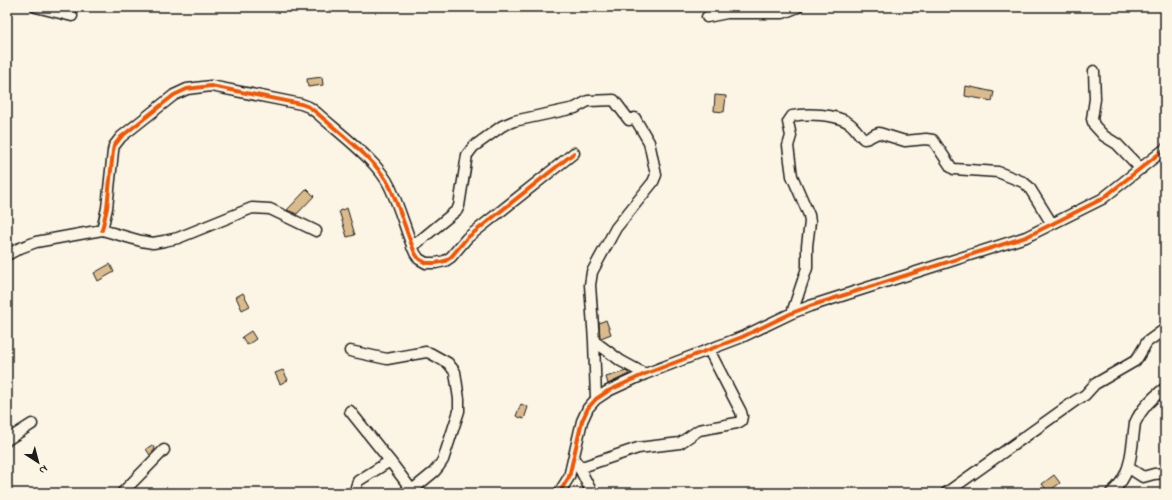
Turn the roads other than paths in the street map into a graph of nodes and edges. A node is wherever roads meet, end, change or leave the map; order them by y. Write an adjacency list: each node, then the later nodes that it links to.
1 (36, 7): 3 (street)
2 (798, 7): 4 (street)
3 (72, 16)
4 (707, 17)
5 (1094, 71): 8 (street)
6 (574, 153): 12 (street)
7 (1163, 153): 8 (street)
8 (1141, 169): 9 (street)
9 (1052, 224): 14 (street); 14 (street)
10 (102, 230): 11 (street); 12 (street); 13 (street)
11 (316, 231)
12 (412, 247): 16 (street)
13 (7, 255)
14 (792, 313): 17 (street)
15 (1165, 329): 36 (street)
16 (594, 341): 19 (street); 21 (street)
17 (709, 350): 19 (street); 28 (street)
18 (350, 351): 31 (street)
19 (645, 374): 21 (street)
20 (1165, 388): 29 (street)
21 (596, 398): 26 (street)
22 (350, 411): 27 (street)
23 (32, 424): 24 (street)
24 (7, 440)
25 (164, 450): 32 (street)
26 (573, 456): 28 (street); 34 (street)
27 (390, 461): 31 (street); 33 (street)
28 (580, 468): 35 (street)
29 (1129, 468): 30 (street); 37 (street)
30 (1165, 473)
31 (413, 492)
32 (122, 493)
33 (356, 493)
34 (559, 493)
35 (592, 493)
36 (946, 493)
37 (1111, 493)

